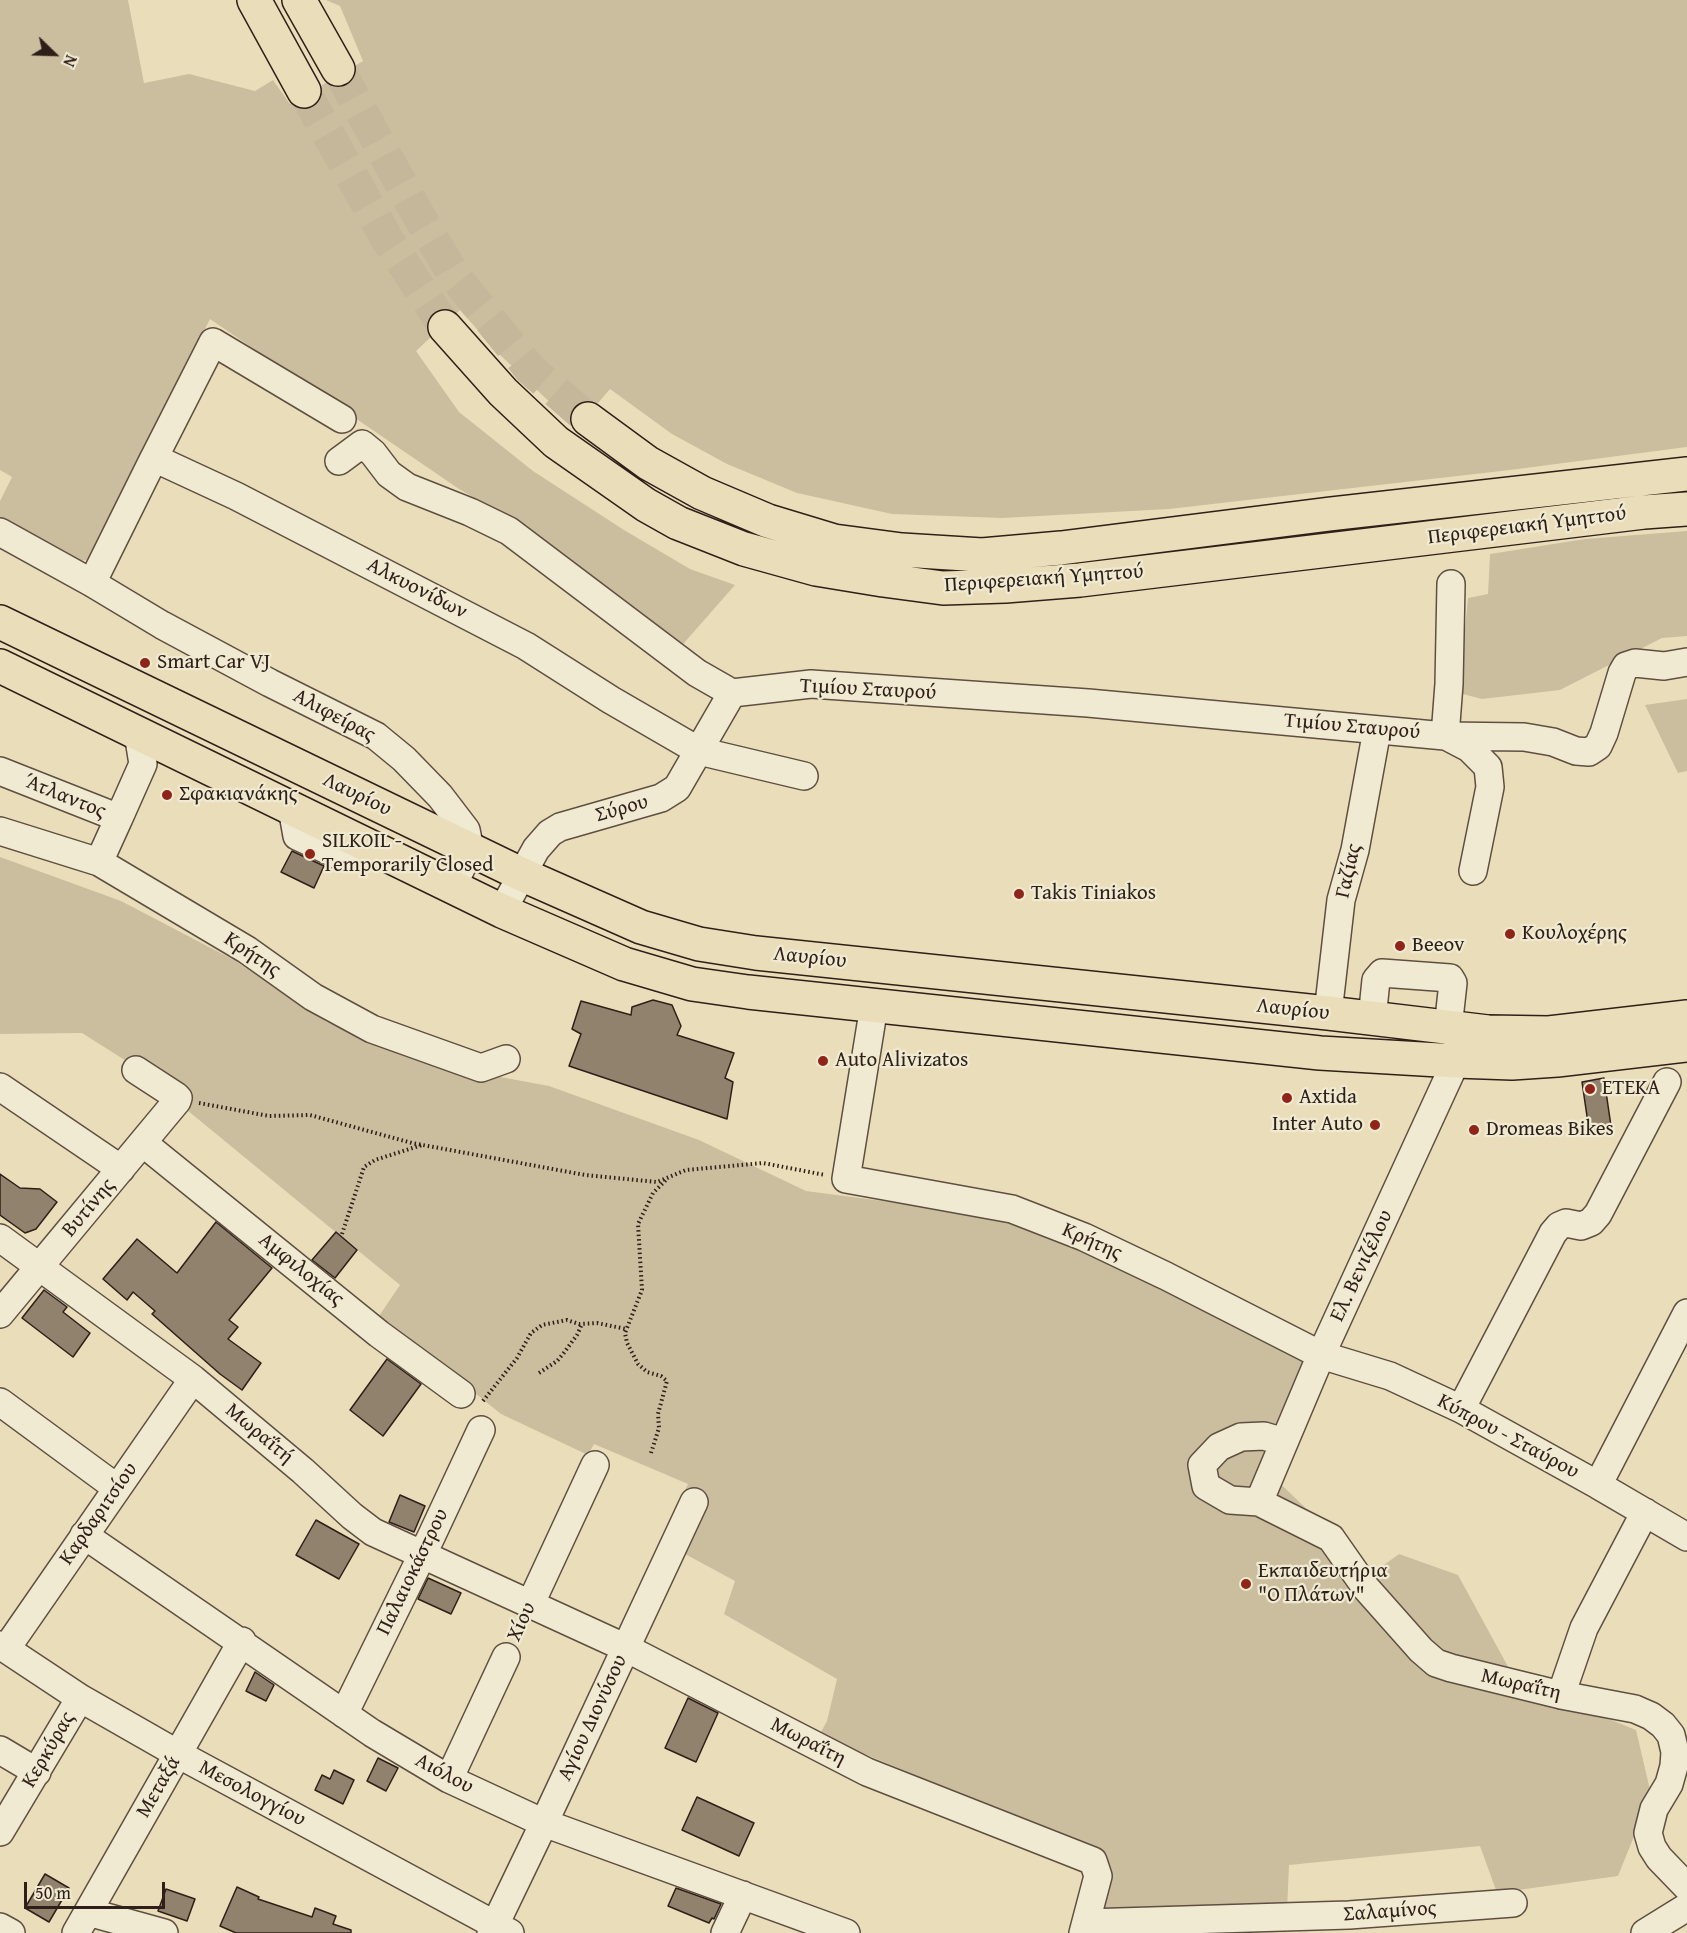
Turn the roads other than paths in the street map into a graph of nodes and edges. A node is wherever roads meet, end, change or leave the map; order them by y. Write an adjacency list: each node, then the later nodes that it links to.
1 (254, 0): 4 (main road)
2 (299, 0): 3 (main road)
3 (338, 69)
4 (304, 91)
5 (445, 327): 11 (main road, Περιφερειακή Υμηττού)
6 (342, 419): 8 (street)
7 (588, 419): 10 (main road, Περιφερειακή Υμηττού)
8 (154, 458): 13 (street); 22 (street, Αλκυονίδων)
9 (339, 461): 18 (street)
10 (1687, 474)
11 (1687, 509)
12 (0, 532): 13 (street, Αλιφείρας)
13 (92, 583): 27 (street, Αλιφείρας)
14 (1451, 585): 21 (street)
15 (0, 622): 27 (main road, Λαυρίου)
16 (1687, 662): 21 (street, Τιμίου Σταυρού)
17 (0, 666): 20 (main road, Λαυρίου)
18 (732, 693): 19 (street, Τιμίου Σταυρού); 22 (street, Σύρου)
19 (1377, 730): 21 (street, Τιμίου Σταυρού); 34 (street, Γαζίας)
20 (138, 733): 25 (street); 31 (main road, Λαυρίου)
21 (1445, 736): 29 (street)
22 (699, 751): 24 (street, Αλκυονίδων); 30 (street, Σύρου)
23 (0, 771): 25 (street, Άτλαντος)
24 (804, 776)
25 (119, 818): 28 (street, Άτλαντος)
26 (0, 831): 28 (street, Κρήτης)
27 (470, 850): 30 (main road, Λαυρίου); 31 (street)
28 (99, 862): 39 (street, Κρήτης)
29 (1473, 871)
30 (521, 874): 32 (street, Σύρου); 34 (main road, Λαυρίου)
31 (452, 887): 32 (main road, Λαυρίου)
32 (502, 911): 33 (main road, Λαυρίου)
33 (874, 1006): 37 (main road, Λαυρίου); 49 (street, Κρήτης)
34 (1328, 1013): 36 (main road, Λαυρίου)
35 (1687, 1017): 37 (main road, Λαυρίου)
36 (1372, 1019): 37 (main road, Λαυρίου); 37 (street, Ελ. Βενιζέλου)
37 (1454, 1040): 38 (main road, Λαυρίου); 49 (street, Ελ. Βενιζέλου)
38 (1678, 1046): 42 (street)
39 (506, 1059)
40 (136, 1070): 43 (street, Βυτίνης)
41 (0, 1087): 44 (street)
42 (1677, 1087): 53 (street)
43 (143, 1143): 44 (street, Βυτίνης); 51 (street, Αμφιλοχίας)
44 (121, 1169): 46 (street, Βυτίνης)
45 (0, 1238): 46 (street, Μωραΐτή)
46 (39, 1267): 48 (street, Βυτίνης); 50 (street, Μωραΐτή)
47 (1687, 1312): 57 (street)
48 (0, 1314)
49 (1321, 1356): 53 (street, Κύπρου - Σταύρου); 55 (street, Ελ. Βενιζέλου)
50 (193, 1380): 58 (street, Καρδαριτσίου); 64 (street, Μωραΐτή)
51 (461, 1394)
52 (0, 1402): 58 (street)
53 (1461, 1409): 57 (street, Κύπρου - Σταύρου)
54 (481, 1430): 64 (street, Παλαιοκάστρου)
55 (1284, 1442): 60 (street, Ελ. Βενιζέλου); 60 (street)
56 (595, 1465): 65 (street, Χίου)
57 (1598, 1485): 61 (street, Κύπρου - Σταύρου)
58 (117, 1488): 62 (street, Καρδαριτσίου)
59 (694, 1502): 68 (street, Αγίου Διονύσου)
60 (1258, 1502): 70 (street, Μωραΐτη)
61 (1645, 1512): 63 (street, Κύπρου - Σταύρου); 70 (street)
62 (84, 1535): 66 (street, Αιόλου); 67 (street, Καρδαριτσίου)
63 (1687, 1538)
64 (422, 1555): 65 (street, Μωραΐτή); 72 (street, Παλαιοκάστρου)
65 (530, 1605): 68 (street, Μωραΐτη)
66 (242, 1641): 72 (street, Αιόλου); 74 (street, Μεταξά)
67 (3, 1647): 71 (street, Μεσολογγίου)
68 (626, 1648): 77 (street, Αγίου Διονύσου); 86 (street, Μωραΐτη)
69 (506, 1657): 76 (street, Χίου)
70 (1561, 1695): 79 (street, Μωραΐτη)
71 (80, 1698): 74 (street, Μεσολογγίου); 75 (street, Κερκύρας)
72 (344, 1714): 76 (street, Αιόλου)
73 (0, 1750): 75 (street)
74 (178, 1755): 83 (street, Μεταξά); 87 (street, Μεσολογγίου)
75 (37, 1772): 78 (street, Κερκύρας)
76 (449, 1779): 77 (street, Αιόλου)
77 (544, 1823): 80 (street, Αιόλου); 87 (street, Αγίου Διονύσου)
78 (0, 1832)
79 (1687, 1887)
80 (743, 1895): 90 (street); 91 (street, Αιόλου)
81 (1513, 1903): 84 (street, Σαλαμίνος)
82 (1687, 1908): 92 (street)
83 (82, 1922): 89 (street)
84 (1349, 1924): 86 (street, Σαλαμίνος)
85 (0, 1927): 88 (street)
86 (1085, 1928)
87 (498, 1930)
88 (11, 1933)
89 (164, 1933)
90 (725, 1933)
91 (846, 1933)
92 (1645, 1933)

